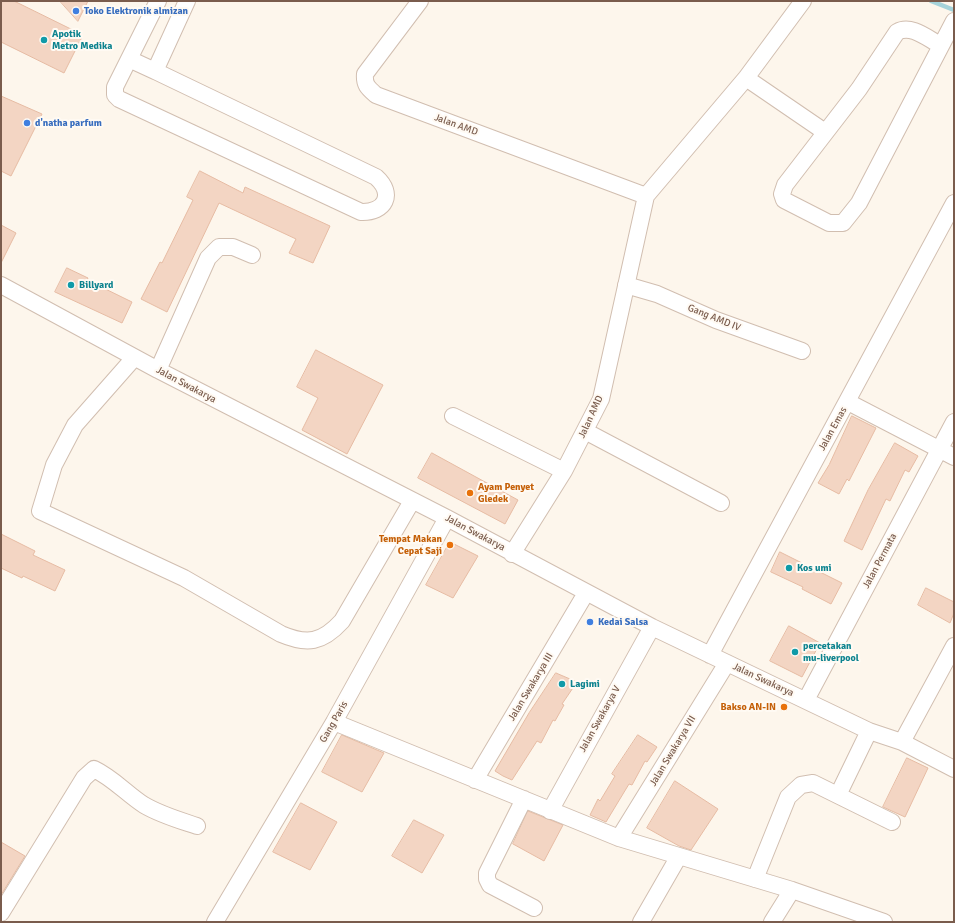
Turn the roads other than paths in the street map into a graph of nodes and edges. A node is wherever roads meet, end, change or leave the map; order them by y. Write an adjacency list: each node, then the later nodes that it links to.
1 (158, 1): 7 (street)
2 (187, 1): 8 (street)
3 (420, 1): 11 (street, Jalan AMD)
4 (803, 1): 9 (street, Jalan AMD)
5 (954, 21): 6 (street)
6 (940, 46): 10 (street); 10 (street)
7 (129, 59): 8 (street); 8 (street)
8 (155, 71)
9 (746, 78): 10 (street); 11 (street, Jalan AMD)
10 (825, 132)
11 (646, 196): 15 (street, Jalan AMD)
12 (954, 203): 19 (street, Jalan Emas)
13 (252, 255): 18 (street)
14 (1, 285): 17 (street, Jalan Swakarya)
15 (626, 285): 16 (street, Gang AMD IV); 22 (street, Jalan AMD)
16 (802, 351)
17 (134, 358): 18 (street, Jalan Swakarya); 26 (street)
18 (158, 370): 26 (street, Jalan Swakarya)
19 (848, 402): 23 (street); 33 (street, Jalan Emas)
20 (453, 416): 25 (street)
21 (954, 422): 23 (street, Jalan Permata)
22 (584, 431): 25 (street, Jalan AMD); 27 (street)
23 (939, 450): 24 (street); 35 (street, Jalan Permata)
24 (954, 457)
25 (564, 471): 29 (street, Jalan AMD)
26 (412, 502): 28 (street, Jalan Swakarya)
27 (721, 503)
28 (447, 518): 29 (street, Jalan Swakarya); 36 (street, Gang Paris)
29 (512, 554): 30 (street, Jalan Swakarya)
30 (586, 593): 31 (street, Jalan Swakarya); 40 (street, Jalan Swakarya III)
31 (652, 627): 33 (street, Jalan Swakarya); 43 (street, Jalan Swakarya V)
32 (954, 646): 38 (street)
33 (710, 655): 34 (street, Jalan Swakarya)
34 (726, 663): 35 (street, Jalan Swakarya); 46 (street, Jalan Swakarya VII)
35 (806, 700): 37 (street, Jalan Swakarya)
36 (334, 722): 40 (street); 54 (street, Gang Paris)
37 (869, 731): 38 (street, Jalan Swakarya); 41 (street)
38 (902, 742): 39 (street, Jalan Swakarya)
39 (954, 769)
40 (476, 780): 42 (street)
41 (838, 795): 44 (street); 48 (street)
42 (524, 799): 43 (street); 50 (street)
43 (550, 811): 46 (street)
44 (892, 822)
45 (197, 826): 51 (street)
46 (620, 838): 47 (street)
47 (678, 856): 48 (street); 55 (street)
48 (755, 879): 49 (street)
49 (792, 890): 56 (street); 57 (street)
50 (534, 908)
51 (1, 913)
52 (1, 917): 53 (street)
53 (10, 922)
54 (215, 922)
55 (641, 922)
56 (772, 922)
57 (884, 922)

